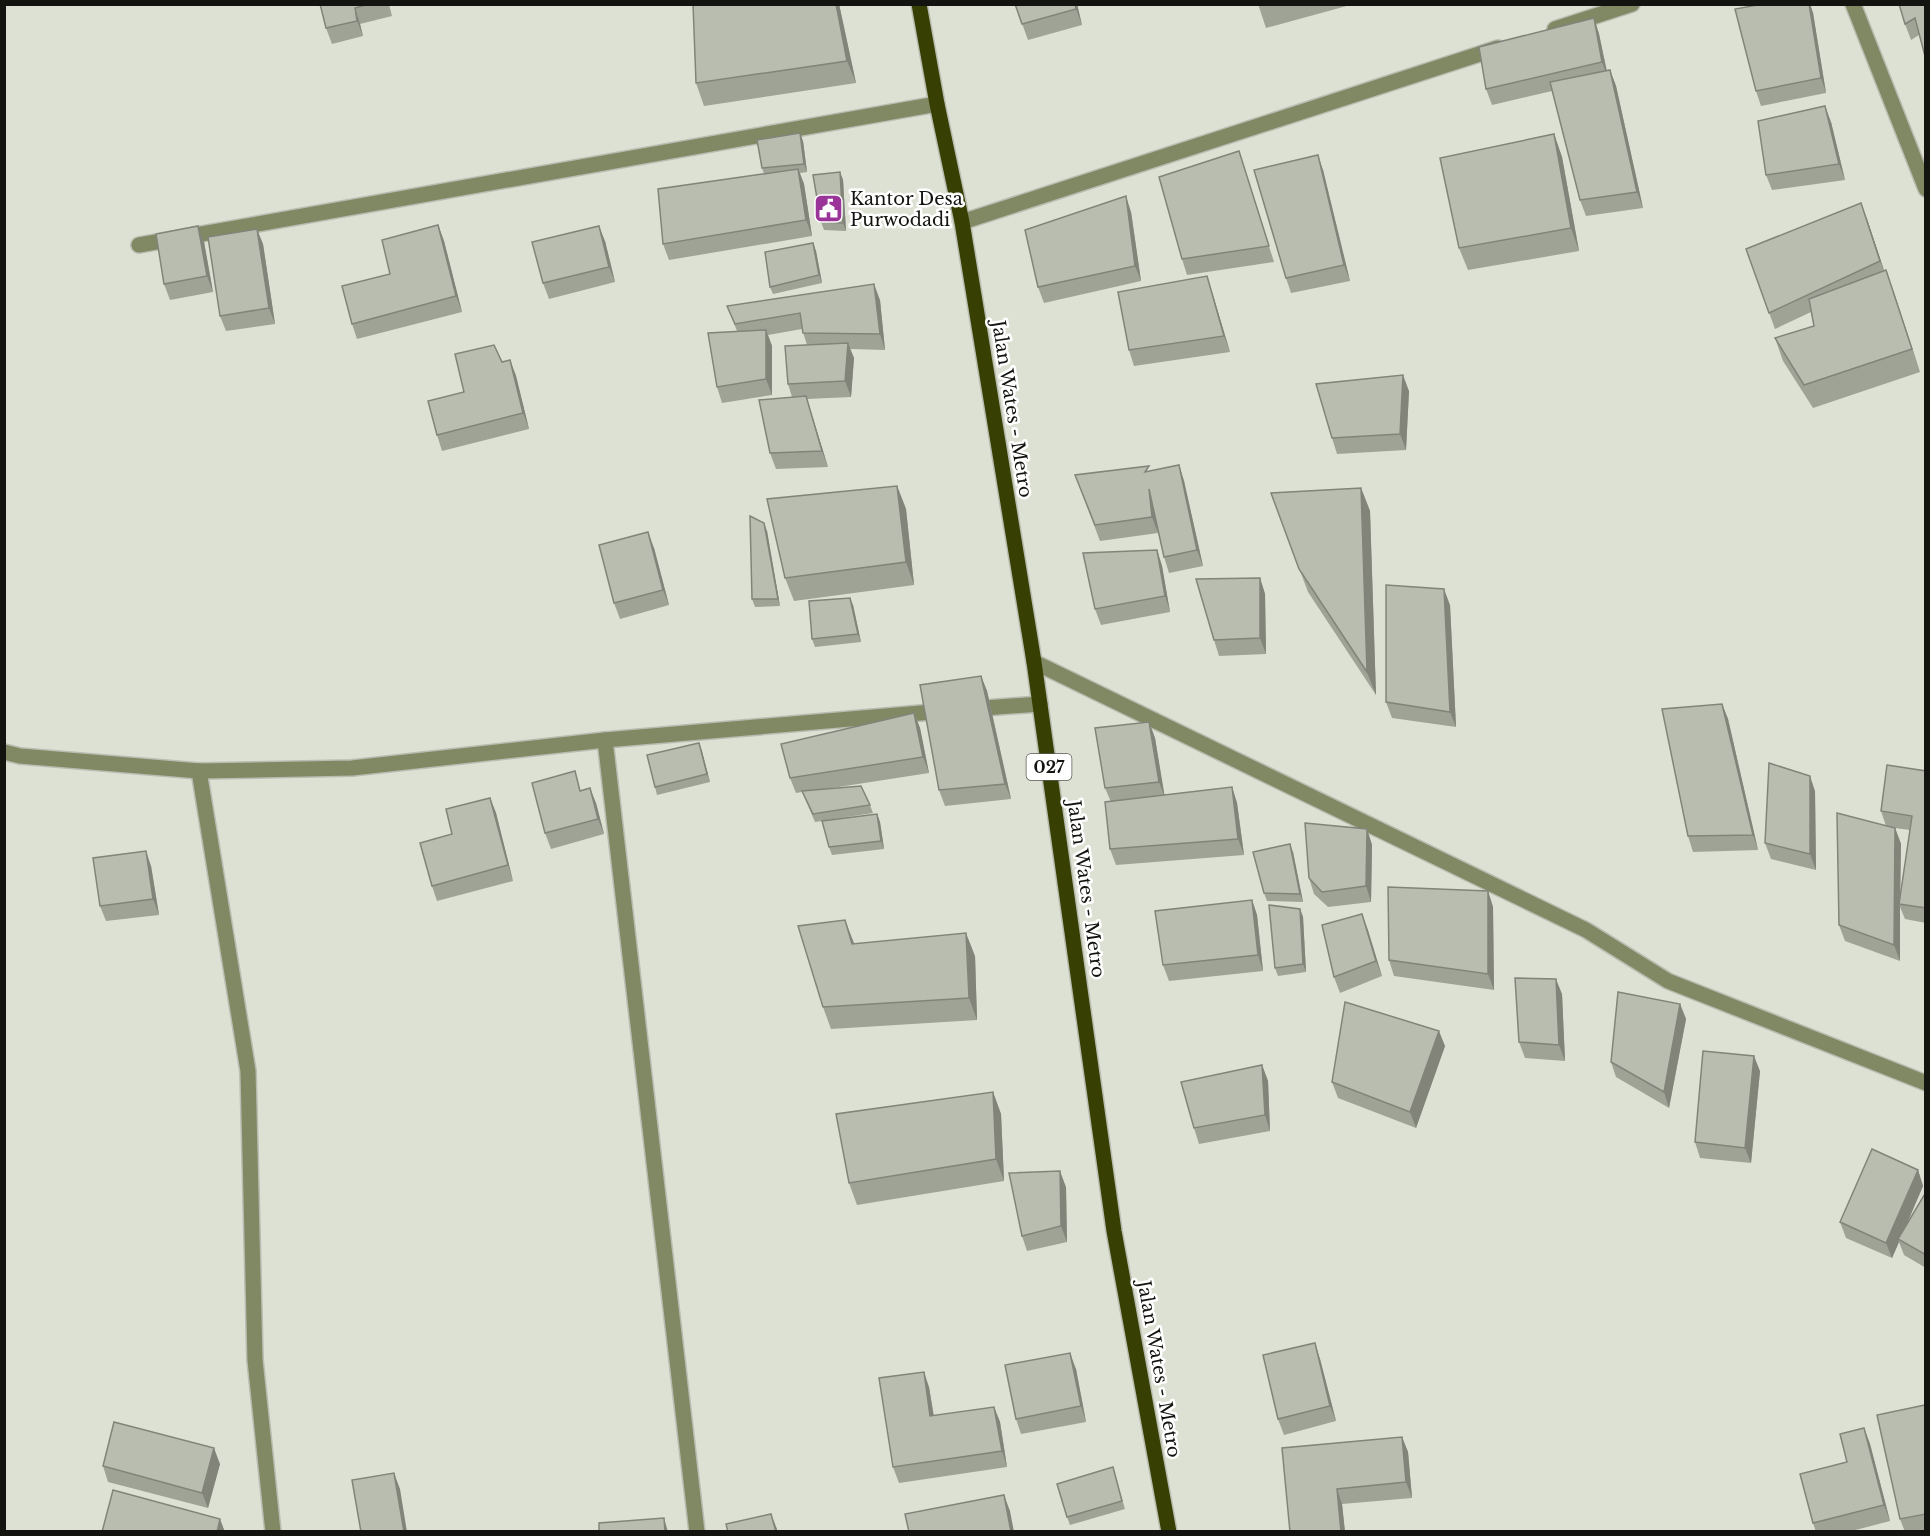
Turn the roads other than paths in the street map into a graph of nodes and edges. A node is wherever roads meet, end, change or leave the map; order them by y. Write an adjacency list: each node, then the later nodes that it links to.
1 (919, 4): 6 (main road, Jalan Wates - Metro / 027)
2 (1632, 4): 4 (street)
3 (1853, 4): 7 (street)
4 (1541, 34)
5 (1507, 45): 8 (street)
6 (937, 104): 8 (main road, Jalan Wates - Metro / 027); 9 (street)
7 (1926, 189)
8 (962, 222): 10 (main road, Jalan Wates - Metro / 027)
9 (139, 245)
10 (1034, 663): 11 (main road, Jalan Wates - Metro / 027); 15 (street)
11 (1040, 704): 12 (street); 18 (main road, Jalan Wates - Metro / 027)
12 (605, 740): 14 (street); 17 (street)
13 (4, 752): 14 (street)
14 (199, 771): 16 (street)
15 (1926, 1083)
16 (273, 1532)
17 (697, 1532)
18 (1169, 1532)

